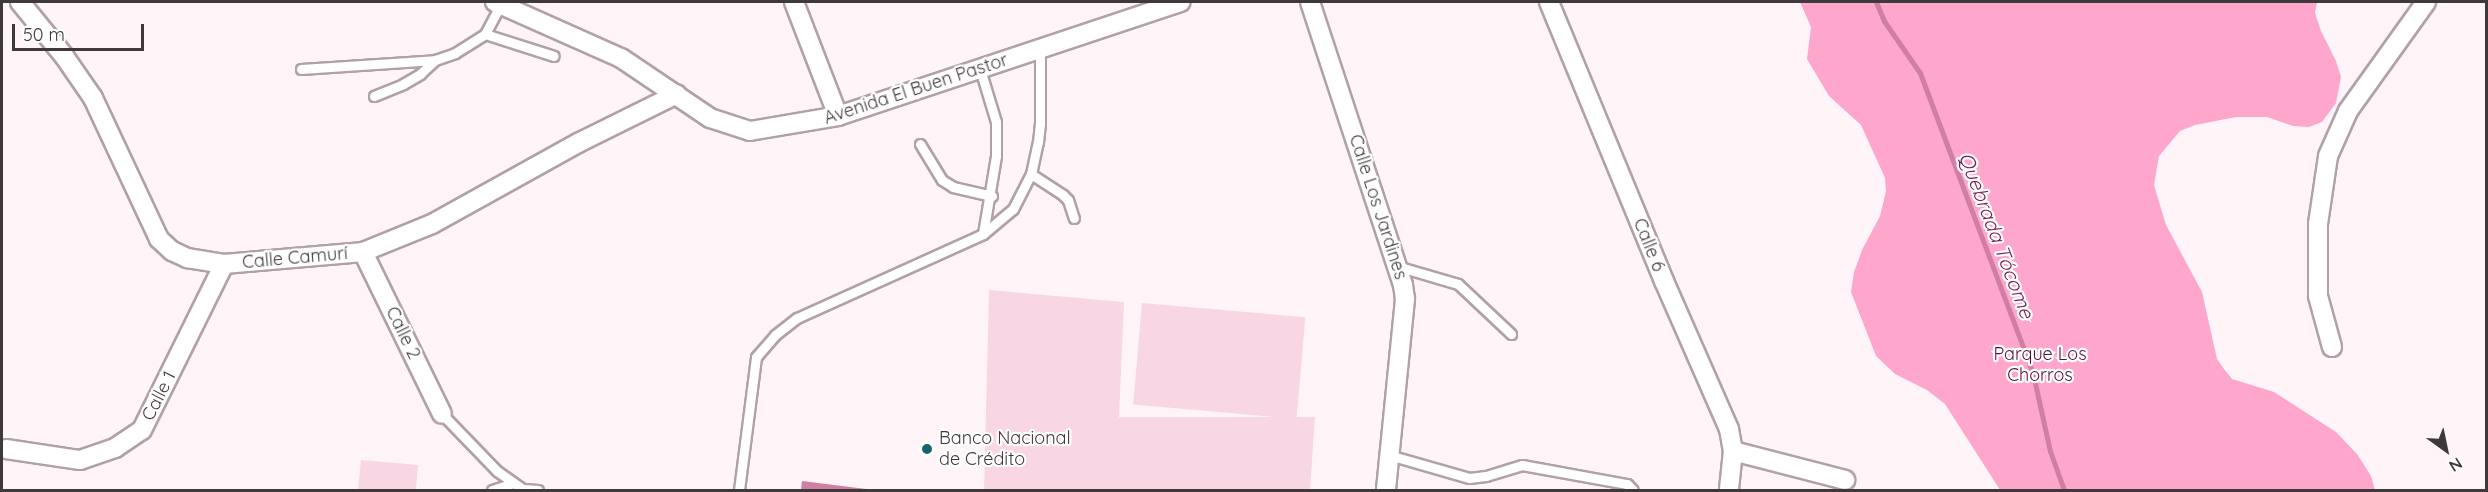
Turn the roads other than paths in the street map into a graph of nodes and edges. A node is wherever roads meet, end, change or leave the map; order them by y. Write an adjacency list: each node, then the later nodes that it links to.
1 (20, 2): 23 (street, Calle Camurí)
2 (794, 2): 16 (street)
3 (1181, 2): 9 (street, Avenida El Buen Pastor)
4 (1310, 2): 24 (street, Calle Los Jardines)
5 (1549, 2): 29 (street, Calle 6)
6 (2426, 2): 26 (street)
7 (506, 4): 8 (lane); 14 (street, Avenida El Buen Pastor)
8 (485, 34): 10 (lane); 11 (lane)
9 (1040, 49): 13 (street, Avenida El Buen Pastor); 18 (lane)
10 (554, 56)
11 (435, 60): 12 (lane); 15 (lane)
12 (301, 69)
13 (980, 69): 16 (street, Avenida El Buen Pastor); 19 (lane)
14 (677, 94): 16 (street, Avenida El Buen Pastor); 22 (street, Calle Camurí)
15 (374, 96)
16 (838, 116)
17 (920, 144): 19 (lane)
18 (1030, 174): 20 (lane); 21 (lane)
19 (992, 196): 21 (lane)
20 (1074, 218)
21 (983, 234): 35 (lane)
22 (363, 252): 23 (street, Calle Camurí); 27 (street, Calle 2)
23 (224, 264): 28 (street, Calle 1)
24 (1400, 267): 25 (lane); 30 (street, Calle Los Jardines)
25 (1511, 334)
26 (2332, 347)
27 (442, 414): 32 (lane)
28 (6, 449)
29 (1732, 451): 31 (street); 38 (street, Calle 6)
30 (1389, 455): 36 (street, Calle Los Jardines); 37 (lane)
31 (1845, 480)
32 (513, 483): 33 (lane); 34 (lane)
33 (492, 490)
34 (538, 490)
35 (739, 490)
36 (1386, 490)
37 (1633, 490)
38 (1729, 490)

